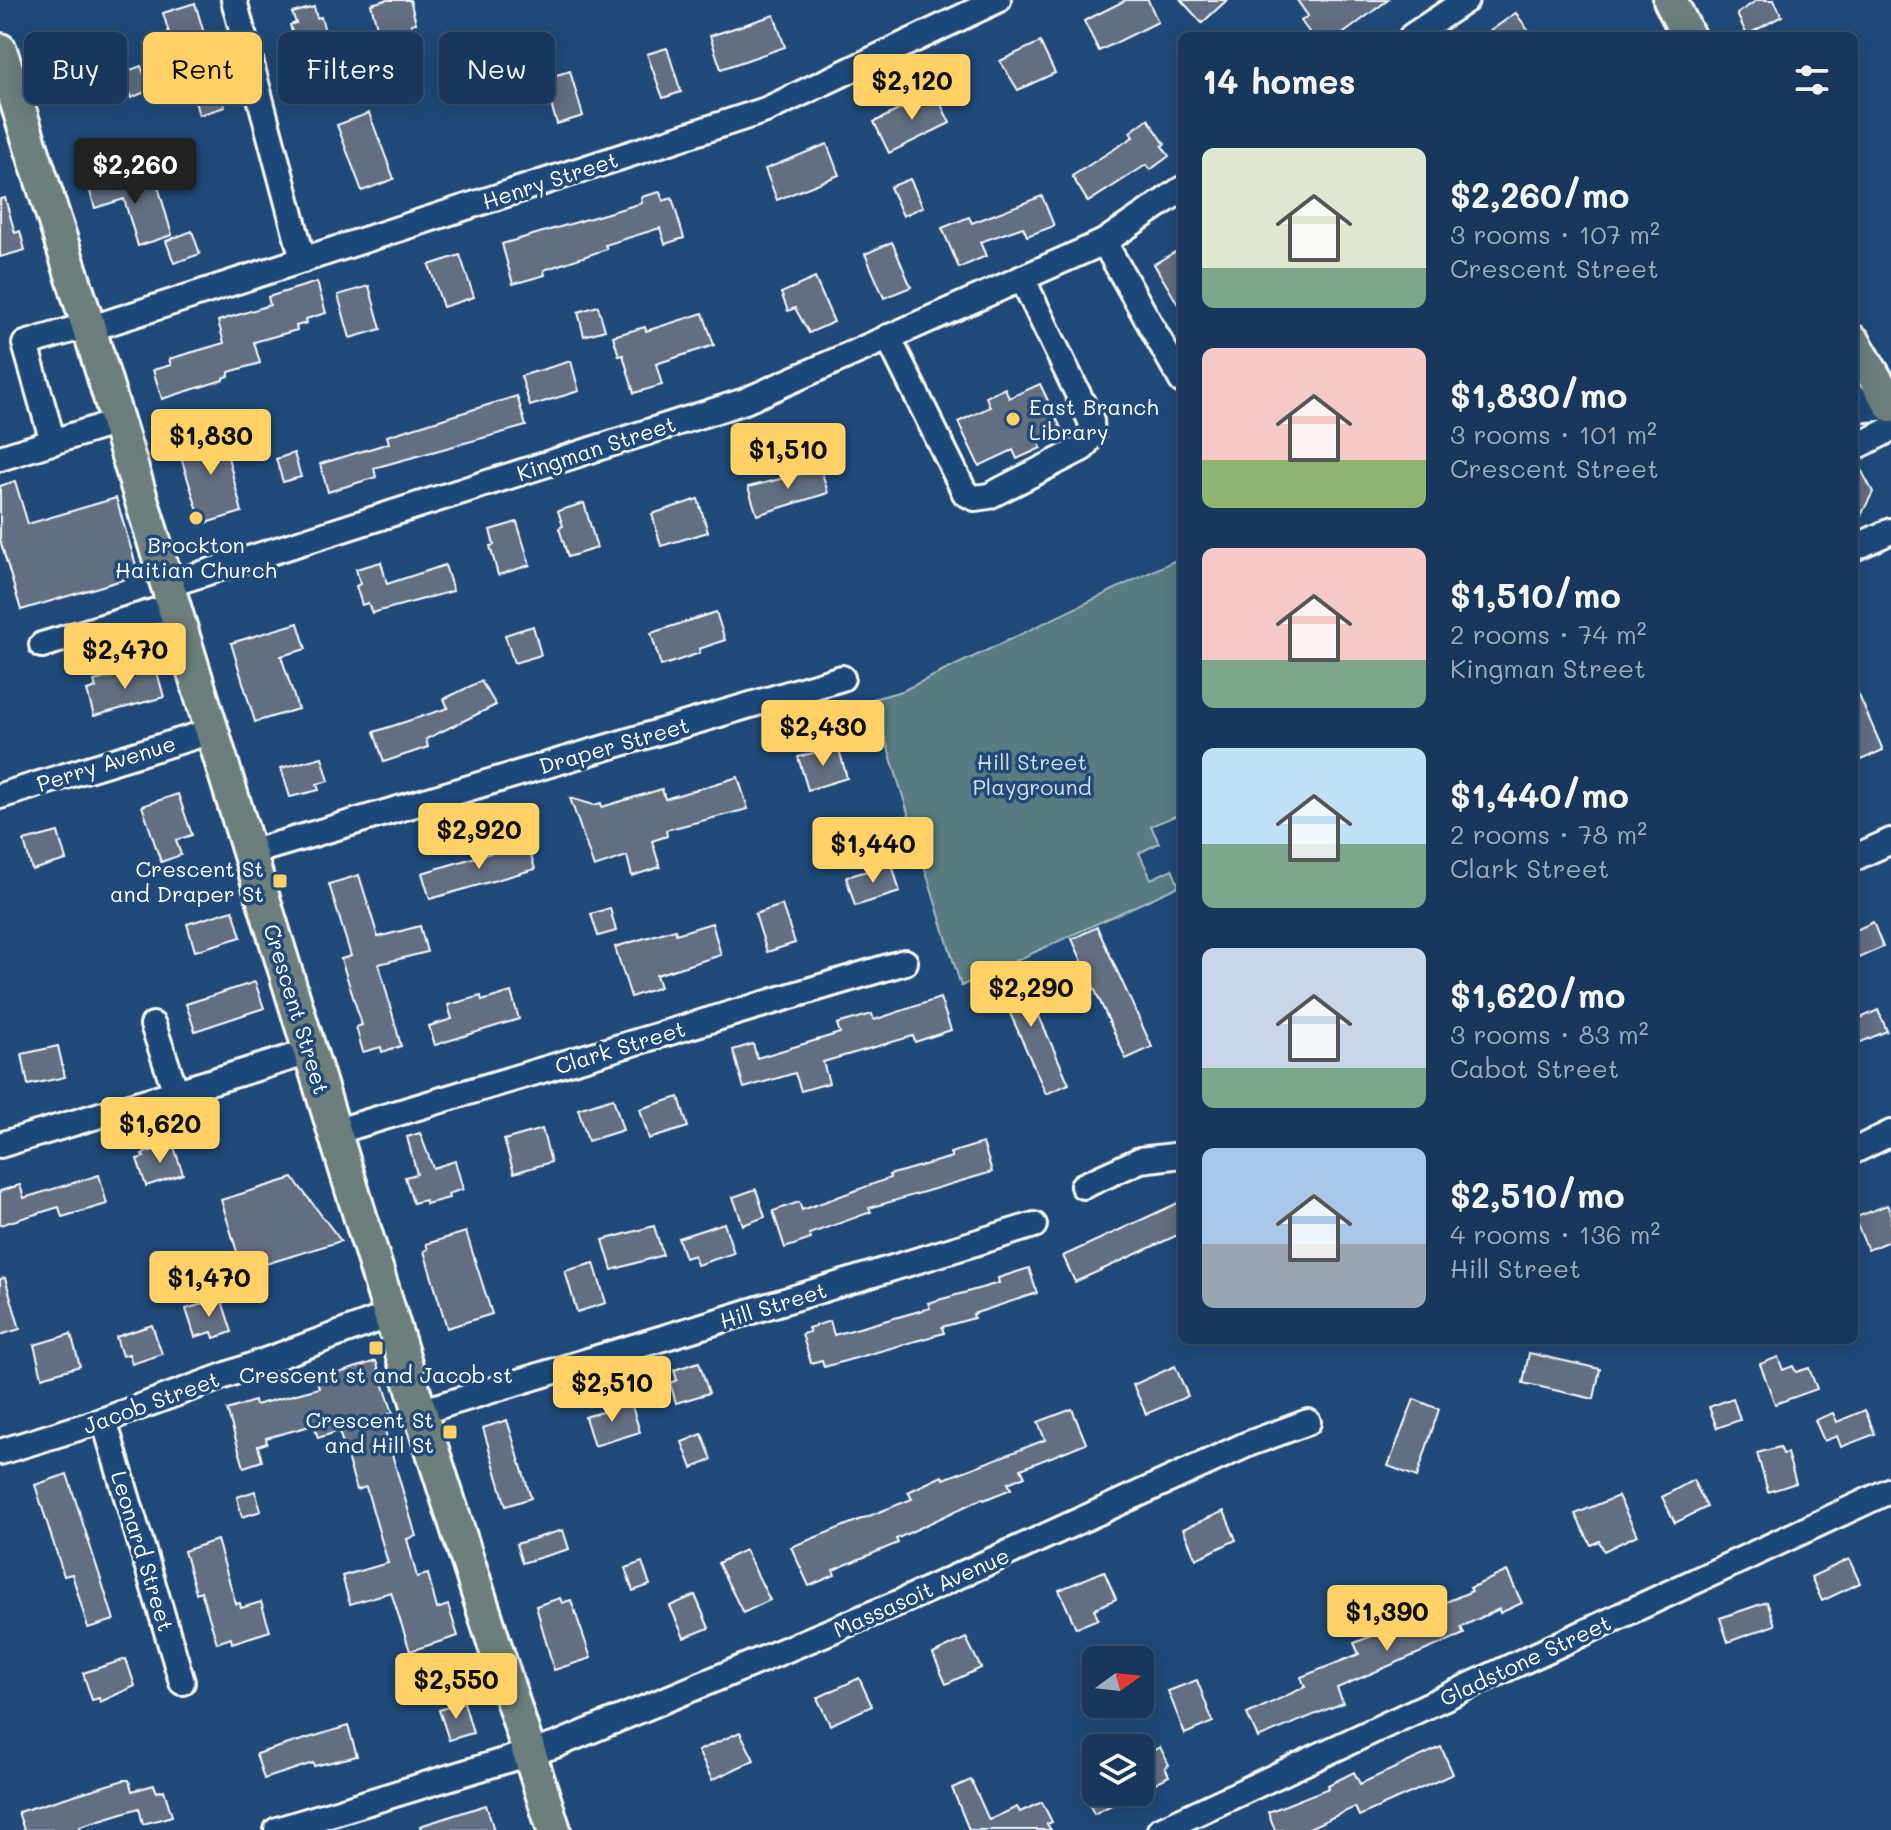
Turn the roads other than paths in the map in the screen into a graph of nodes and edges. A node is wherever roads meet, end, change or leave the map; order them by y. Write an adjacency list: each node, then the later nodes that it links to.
1 (234, 0): 11 (street)
2 (998, 0): 11 (street, Henry Street)
3 (1466, 0): 5 (street)
4 (1670, 0): 6 (main road)
5 (1418, 32)
6 (1686, 32)
7 (0, 50): 8 (main road, Crescent Street)
8 (5, 84): 13 (main road, Crescent Street)
9 (1178, 192): 10 (street, Kingman Street)
10 (1104, 242): 12 (street, Kingman Street); 16 (street)
11 (303, 260): 13 (street, Henry Street)
12 (1022, 278): 14 (street, Kingman Street); 14 (street)
13 (88, 327): 19 (main road, Crescent Street); 21 (street, Henry Street)
14 (888, 337): 26 (street, Kingman Street)
15 (1858, 349): 18 (main road)
16 (1178, 374)
17 (1858, 401): 18 (street)
18 (1891, 406)
19 (117, 422): 21 (street); 26 (main road, Crescent Street)
20 (1891, 429): 22 (street)
21 (53, 442): 23 (street)
22 (1858, 446)
23 (0, 458)
24 (1891, 531): 25 (street)
25 (1858, 546)
26 (170, 595): 27 (street, Kingman Street); 29 (main road, Crescent Street)
27 (42, 645)
28 (842, 678): 32 (street, Draper Street)
29 (212, 731): 30 (street, Perry Avenue); 32 (main road, Crescent Street)
30 (0, 796)
31 (1891, 841): 33 (street)
32 (249, 853): 36 (main road, Crescent Street)
33 (1858, 856)
34 (905, 962): 38 (street, Clark Street)
35 (153, 1025): 37 (street)
36 (310, 1052): 37 (street); 38 (main road, Crescent Street)
37 (176, 1092): 40 (street)
38 (334, 1132): 45 (main road, Crescent Street)
39 (1891, 1133): 41 (street)
40 (0, 1145)
41 (1858, 1149)
42 (1178, 1155): 43 (street)
43 (1083, 1186)
44 (1034, 1225): 46 (street, Hill Street)
45 (390, 1315): 46 (main road, Crescent Street); 47 (street, Jacob Street)
46 (420, 1412): 52 (main road, Crescent Street)
47 (104, 1420): 49 (street, Jacob Street); 51 (street, Leonard Street)
48 (1308, 1422): 52 (street, Massasoit Avenue)
49 (0, 1452)
50 (1891, 1490): 55 (street, Gladstone Street)
51 (182, 1682)
52 (529, 1753): 53 (street, Massasoit Avenue); 54 (main road, Crescent Street)
53 (277, 1830)
54 (554, 1830)
55 (1160, 1830)

